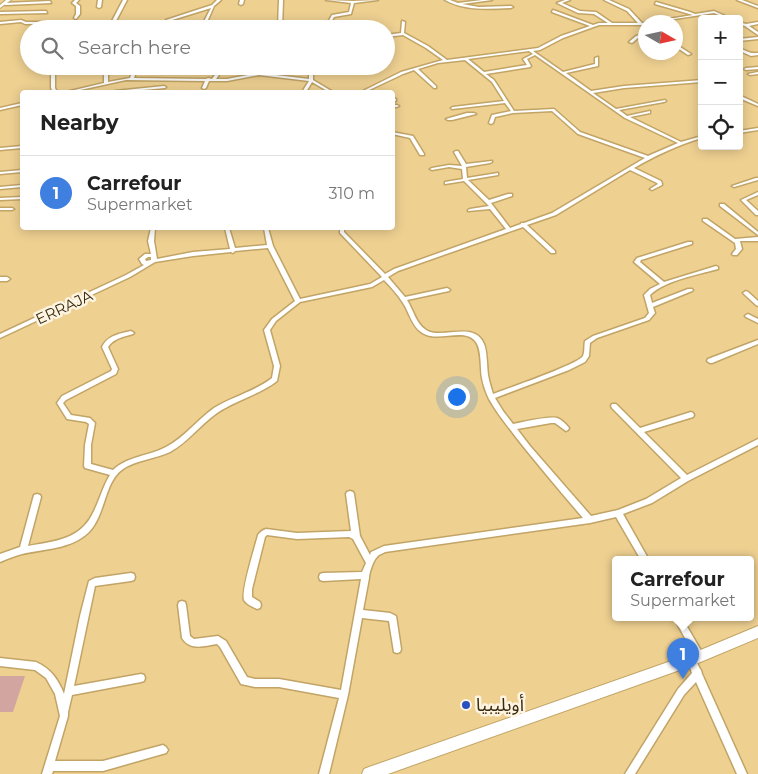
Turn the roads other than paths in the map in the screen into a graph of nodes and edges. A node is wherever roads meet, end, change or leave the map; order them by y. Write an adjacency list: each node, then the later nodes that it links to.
1 (9, 0): 18 (main road)
2 (77, 0): 29 (street)
3 (100, 0): 20 (street)
4 (125, 0): 31 (street)
5 (219, 0): 19 (street)
6 (280, 0): 34 (street)
7 (328, 0): 15 (street)
8 (376, 0): 15 (street)
9 (447, 0): 17 (street)
10 (490, 0): 17 (street)
11 (568, 0): 39 (street)
12 (606, 0): 30 (street)
13 (739, 0): 22 (street)
14 (50, 2): 18 (street)
15 (353, 2): 35 (street)
16 (656, 3): 26 (street)
17 (456, 4): 21 (street)
18 (2, 5)
19 (213, 6): 32 (street); 33 (street)
20 (99, 7)
21 (511, 7)
22 (758, 8)
23 (553, 11): 44 (street)
24 (46, 12): 25 (street)
25 (0, 13)
26 (696, 15): 27 (street); 28 (street)
27 (722, 15)
28 (683, 17)
29 (76, 18)
30 (638, 19)
31 (115, 20)
32 (168, 20)
33 (206, 20)
34 (280, 20)
35 (331, 20)
36 (20, 21): 38 (street)
37 (403, 22): 45 (street)
38 (0, 23)
39 (610, 23): 41 (street); 44 (street)
40 (758, 23): 43 (street)
41 (638, 24)
42 (743, 24): 43 (street)
43 (746, 25): 47 (street)
44 (592, 26): 54 (street)
45 (402, 33): 46 (street); 59 (street)
46 (395, 34)
47 (758, 34)
48 (638, 37): 51 (street)
49 (758, 38): 50 (street)
50 (743, 40)
51 (631, 42)
52 (683, 50): 55 (street)
53 (743, 51): 56 (street)
54 (533, 52): 58 (street); 63 (street); 64 (street)
55 (689, 54)
56 (758, 54)
57 (597, 58): 64 (street)
58 (466, 59): 59 (street); 63 (street)
59 (446, 61): 61 (street)
60 (758, 68): 62 (street)
61 (415, 69): 82 (street); 84 (street)
62 (746, 69)
63 (483, 73): 96 (street)
64 (563, 73): 93 (street)
65 (758, 73): 66 (street)
66 (750, 74)
67 (53, 75): 85 (street)
68 (106, 75): 80 (street)
69 (133, 75): 74 (street)
70 (217, 75): 77 (street)
71 (252, 75): 77 (street)
72 (267, 75): 78 (street)
73 (311, 75): 78 (street)
74 (132, 78): 75 (street); 80 (street)
75 (144, 78): 76 (street); 87 (street)
76 (208, 79): 77 (street); 83 (street)
77 (214, 79)
78 (311, 80): 89 (street); 90 (street)
79 (698, 81): 93 (street)
80 (106, 84): 86 (street)
81 (164, 87): 88 (street)
82 (435, 87)
83 (204, 88)
84 (371, 88): 91 (street); 92 (street)
85 (54, 90)
86 (78, 90)
87 (147, 90)
88 (151, 90)
89 (305, 90)
90 (328, 90)
91 (367, 90)
92 (374, 90)
93 (590, 92): 102 (street)
94 (743, 98): 98 (street)
95 (664, 101): 102 (street)
96 (506, 102): 99 (street); 103 (street)
97 (20, 105): 101 (street)
98 (758, 105)
99 (471, 106): 100 (street); 106 (street)
100 (453, 108)
101 (0, 110)
102 (615, 110): 105 (street)
103 (513, 112): 107 (street); 117 (street)
104 (649, 112): 105 (street)
105 (626, 117): 112 (street)
106 (448, 119)
107 (491, 123)
108 (758, 129): 109 (street)
109 (743, 131)
110 (395, 134): 116 (street)
111 (698, 138): 112 (street)
112 (681, 143): 117 (street)
113 (20, 147): 114 (street)
114 (0, 149)
115 (456, 152): 119 (street)
116 (422, 154)
117 (648, 158): 120 (street)
118 (490, 162): 119 (street)
119 (464, 167): 121 (street); 126 (street)
120 (631, 168): 131 (street); 144 (street)
121 (432, 169)
122 (20, 171): 123 (street)
123 (0, 173)
124 (496, 174): 126 (street)
125 (758, 179): 129 (street)
126 (466, 180): 127 (street); 136 (street)
127 (447, 183)
128 (20, 186): 130 (street)
129 (734, 186)
130 (0, 188)
131 (652, 189)
132 (758, 193): 142 (street)
133 (510, 195): 136 (street)
134 (20, 198): 135 (street)
135 (0, 199)
136 (488, 202): 138 (street)
137 (722, 205): 150 (street)
138 (492, 207): 141 (street); 145 (street)
139 (0, 209): 140 (street)
140 (12, 209)
141 (470, 210)
142 (757, 211)
143 (705, 220): 153 (street)
144 (523, 224): 145 (street); 157 (street)
145 (508, 229): 163 (street)
146 (153, 230): 152 (street)
147 (228, 230): 156 (street)
148 (266, 230): 155 (street)
149 (342, 230): 163 (street)
150 (758, 234)
151 (758, 239): 153 (street)
152 (151, 242): 159 (street); 160 (street)
153 (736, 242): 158 (street)
154 (690, 243): 164 (street)
155 (270, 246): 156 (street); 169 (street)
156 (233, 251): 160 (street)
157 (553, 252)
158 (735, 254)
159 (142, 259): 160 (street); 162 (street)
160 (153, 260): 162 (street, ERRAJA)
161 (716, 268): 164 (street)
162 (128, 276): 175 (street, ERRAJA)
163 (385, 277): 168 (street); 169 (street)
164 (663, 284): 171 (street)
165 (447, 290): 168 (street)
166 (690, 290): 171 (street)
167 (746, 293): 170 (street)
168 (404, 299): 178 (street)
169 (298, 301): 185 (street)
170 (758, 304)
171 (651, 306): 178 (street)
172 (748, 316): 173 (street)
173 (758, 321)
174 (131, 333): 185 (street)
175 (0, 336)
176 (758, 342): 177 (street)
177 (710, 361)
178 (491, 397): 181 (street)
179 (614, 406): 183 (street)
180 (691, 415): 183 (street)
181 (512, 427): 182 (street); 190 (street)
182 (566, 428)
183 (640, 432): 186 (street)
184 (758, 442): 186 (street)
185 (115, 474): 192 (street)
186 (686, 479): 189 (street)
187 (350, 494): 191 (street)
188 (37, 497): 192 (street)
189 (618, 513): 190 (street); 193 (street)
190 (590, 520): 195 (street)
191 (356, 537): 195 (street); 200 (street)
192 (23, 549): 194 (street)
193 (643, 556)
194 (0, 558)
195 (369, 561): 196 (street)
196 (366, 575): 198 (street); 201 (street)
197 (131, 577): 209 (street)
198 (323, 577)
199 (182, 605): 210 (street)
200 (258, 605)
201 (359, 614): 204 (street); 210 (street)
202 (679, 621): 205 (street)
203 (758, 632): 205 (main road)
204 (397, 649)
205 (696, 659): 207 (street); 215 (main road)
206 (0, 662): 211 (street)
207 (698, 673): 216 (street); 217 (street)
208 (141, 678): 209 (street)
209 (69, 691): 211 (street)
210 (344, 695): 214 (street)
211 (64, 710): 213 (street)
212 (163, 750): 213 (street)
213 (48, 770)
214 (324, 774)
215 (369, 774)
216 (630, 774)
217 (742, 774)

